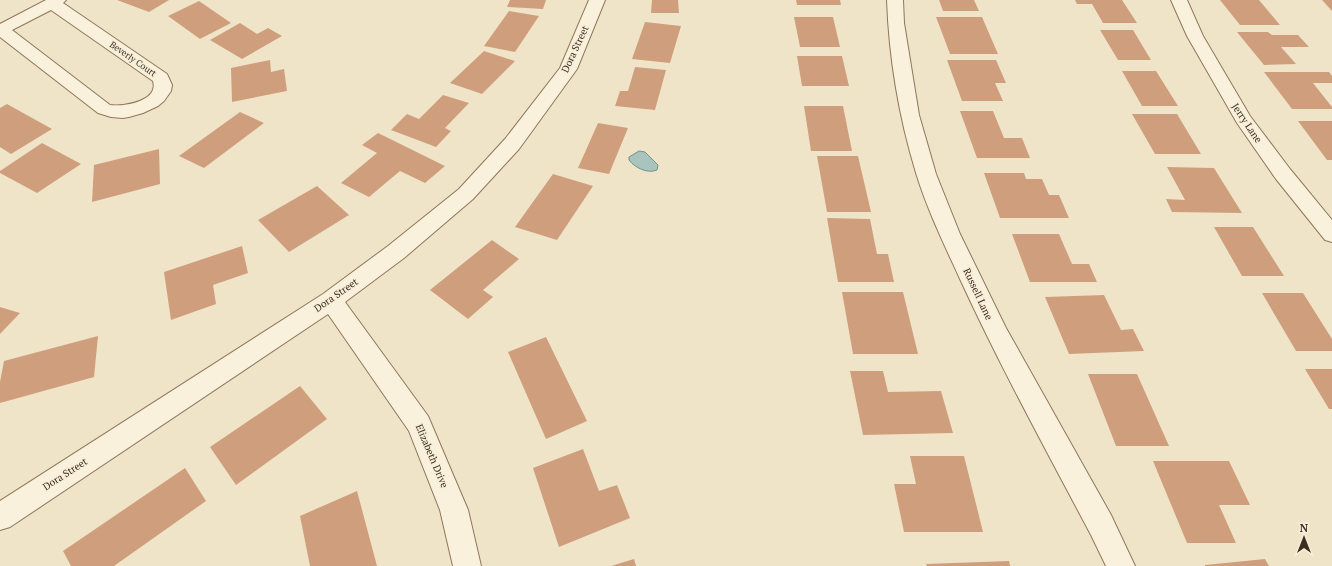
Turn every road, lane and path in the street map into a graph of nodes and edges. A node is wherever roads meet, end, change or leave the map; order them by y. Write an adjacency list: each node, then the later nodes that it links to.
1 (597, 0): 7 (street, Dora Street)
2 (895, 0): 10 (street, Russell Lane)
3 (1180, 0): 6 (street, Jerry Lane)
4 (55, 2): 5 (street); 5 (street, Beverly Court)
5 (1, 30)
6 (1332, 234)
7 (331, 300): 8 (street, Dora Street); 9 (street, Elizabeth Drive)
8 (0, 517)
9 (467, 566)
10 (1121, 566)

